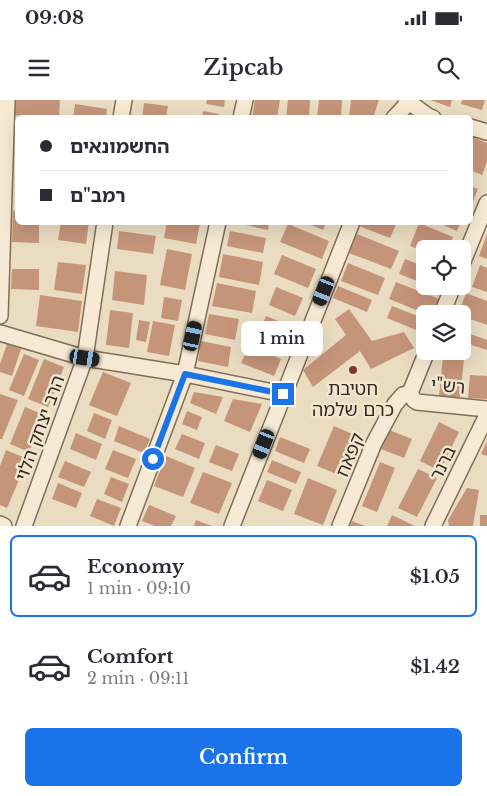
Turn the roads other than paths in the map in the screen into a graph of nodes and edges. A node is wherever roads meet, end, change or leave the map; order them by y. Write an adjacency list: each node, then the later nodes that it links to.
1 (7, 100): 16 (street)
2 (124, 100): 5 (street)
3 (245, 100): 6 (street)
4 (408, 101): 7 (street); 8 (street)
5 (122, 115)
6 (242, 115)
7 (396, 115)
8 (427, 115)
9 (473, 128): 10 (street)
10 (487, 132)
11 (487, 203): 15 (street)
12 (106, 225): 18 (street, הרב יצחק הלוי)
13 (217, 225): 20 (street)
14 (351, 225): 22 (street)
15 (471, 242)
16 (0, 316)
17 (0, 333): 18 (street)
18 (85, 358): 20 (street); 27 (street, הרב יצחק הלוי)
19 (423, 360): 21 (street, קפאח)
20 (185, 374): 22 (street); 28 (street)
21 (410, 393): 23 (street, רש"י); 30 (street, קפאח)
22 (283, 394): 29 (street)
23 (487, 409)
24 (487, 415): 31 (street, ברנר)
25 (0, 524): 26 (street)
26 (4, 526)
27 (24, 526)
28 (128, 526)
29 (232, 526)
30 (340, 526)
31 (433, 526)

